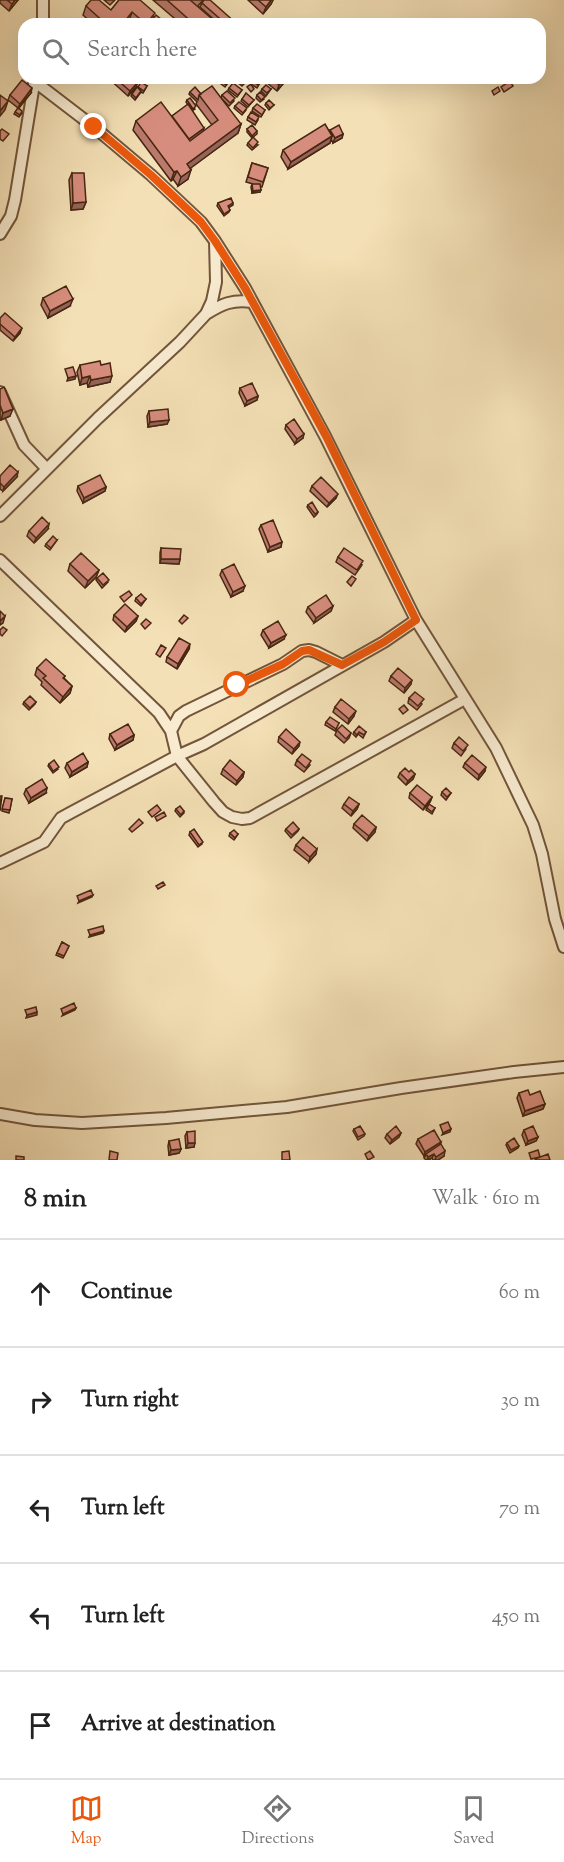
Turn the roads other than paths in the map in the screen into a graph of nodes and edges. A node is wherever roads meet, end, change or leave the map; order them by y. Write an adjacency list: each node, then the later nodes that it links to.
1 (43, 0): 2 (street)
2 (43, 18)
3 (34, 84): 5 (street)
4 (40, 84): 6 (street)
5 (0, 234)
6 (215, 241): 7 (street); 8 (street)
7 (252, 302): 8 (street); 13 (street)
8 (206, 314): 10 (street)
9 (0, 392): 10 (street)
10 (47, 469): 11 (street)
11 (0, 516)
12 (0, 560): 16 (street)
13 (416, 620): 14 (street); 15 (street)
14 (342, 665): 17 (street); 19 (street)
15 (465, 699): 19 (street); 21 (street)
16 (159, 713): 17 (street); 18 (street)
17 (179, 716): 18 (street)
18 (171, 731): 19 (street)
19 (177, 756): 20 (street)
20 (0, 863)
21 (564, 947)
22 (564, 1067): 23 (street)
23 (0, 1114)

